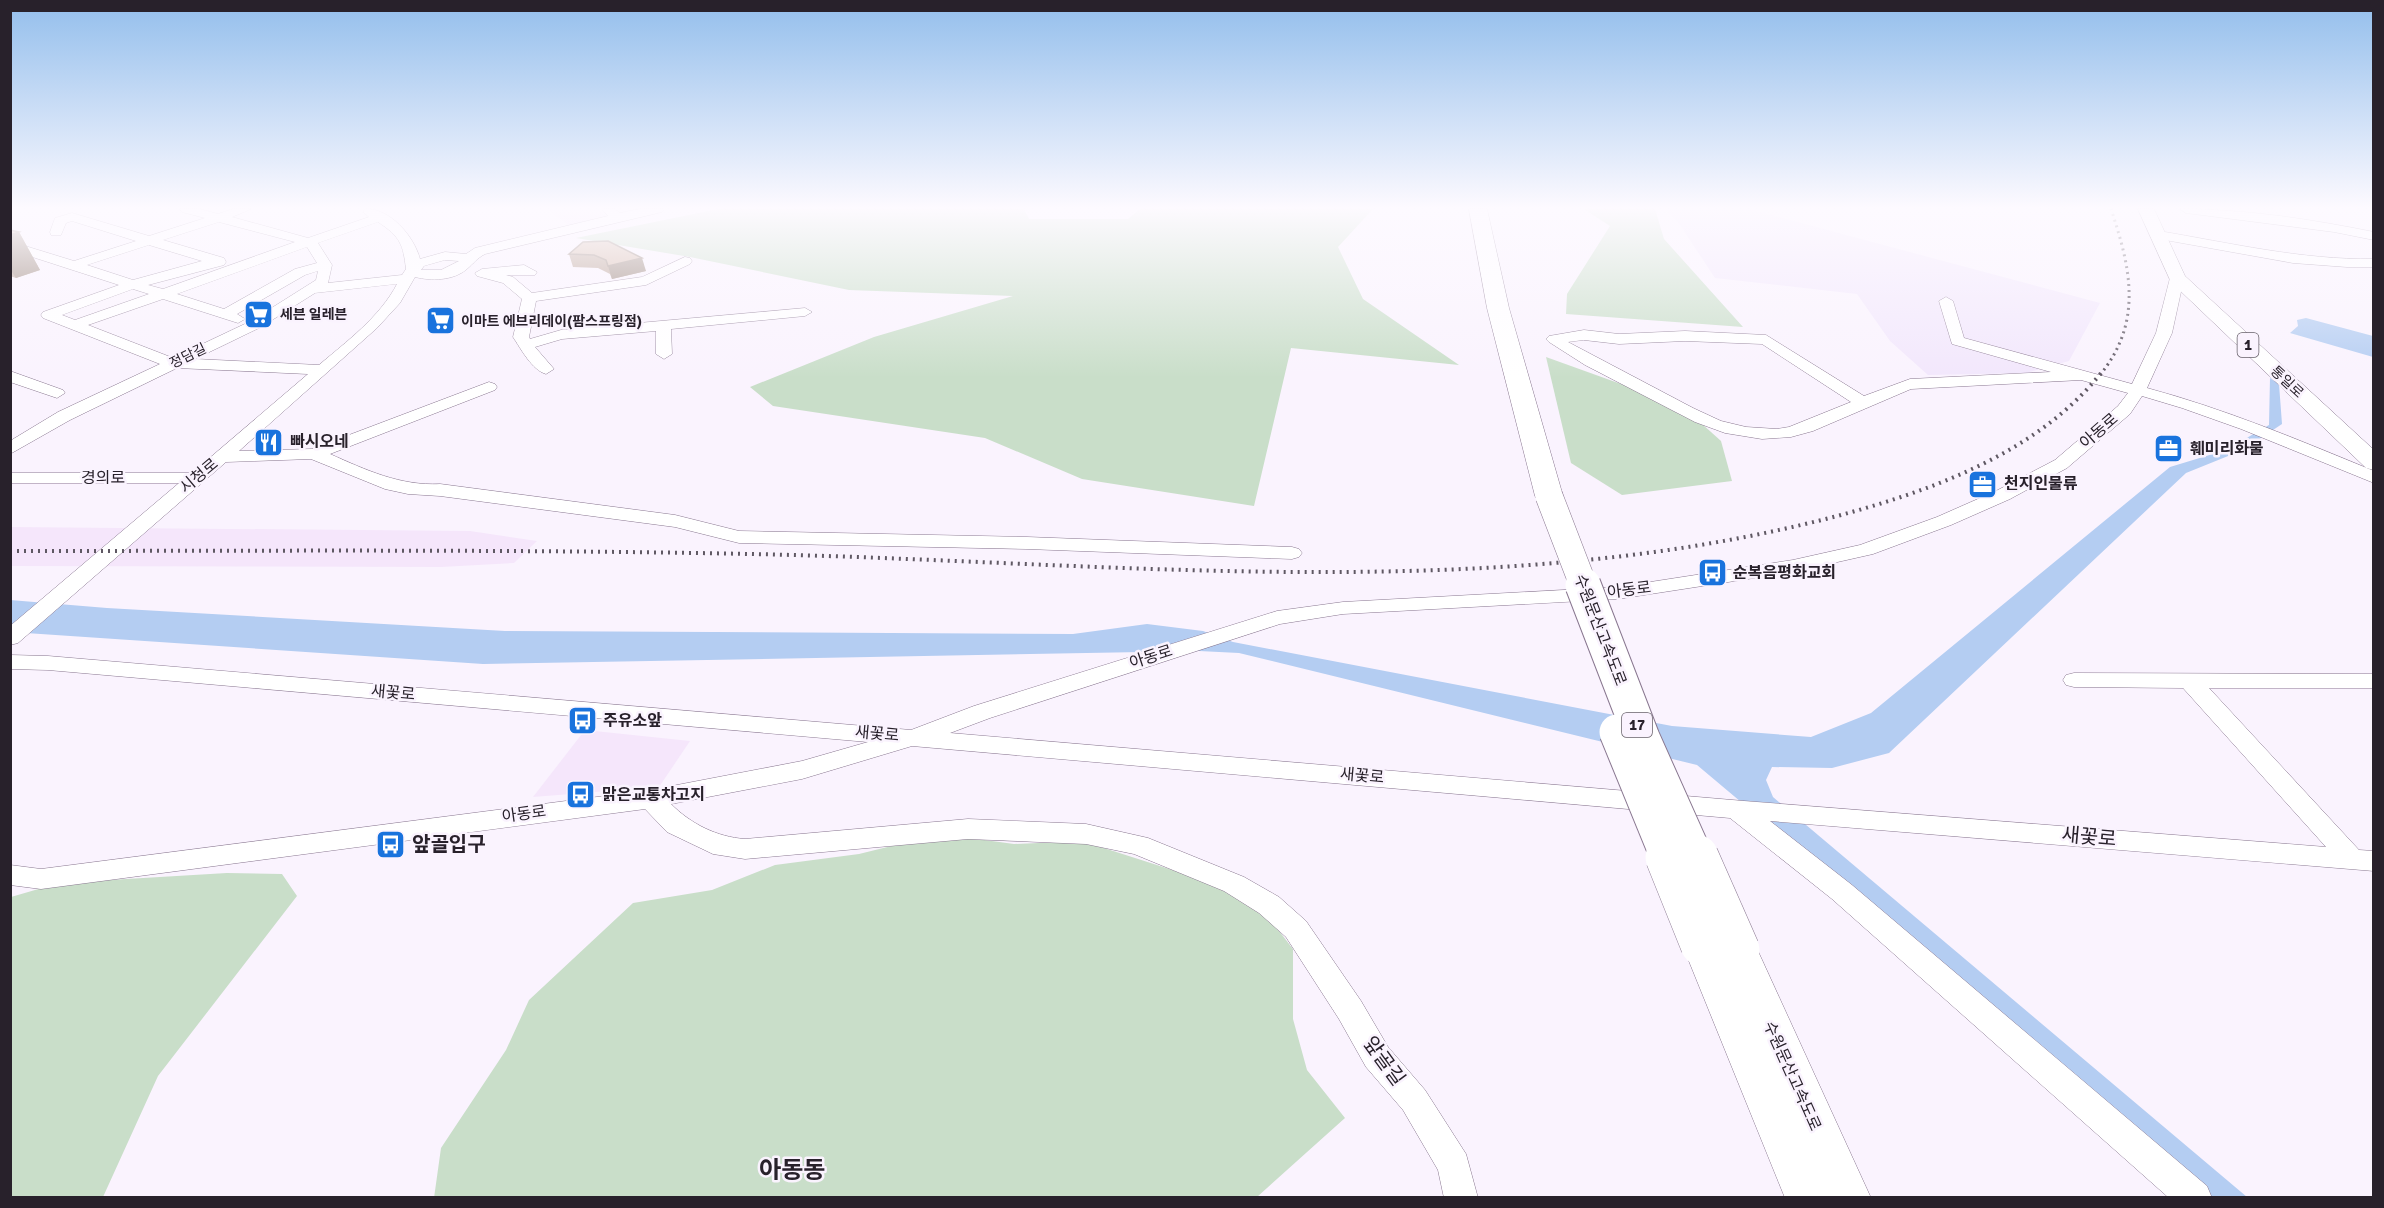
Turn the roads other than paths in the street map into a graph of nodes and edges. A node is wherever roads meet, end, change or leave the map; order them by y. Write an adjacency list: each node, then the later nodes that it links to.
1 (76, 265): 21 (street)
2 (201, 265): 21 (street)
3 (234, 265): 15 (street)
4 (244, 265): 15 (street)
5 (325, 265): 27 (street)
6 (326, 265): 22 (street, 정담길)
7 (408, 265): 16 (street)
8 (416, 265): 16 (street)
9 (456, 265): 18 (street)
10 (471, 265): 19 (street)
11 (677, 265): 24 (street)
12 (1476, 265): 49 (highway, 수원문산고속도로 / 17)
13 (1489, 265): 49 (highway, 수원문산고속도로 / 17)
14 (2171, 265): 20 (main road, 통일로 / 1)
15 (240, 267): 23 (street)
16 (409, 269): 18 (street); 18 (street); 22 (street); 35 (street, 시청로)
17 (531, 272): 19 (street)
18 (445, 273)
19 (482, 273): 24 (street)
20 (2177, 278): 39 (street, 아동로); 45 (main road, 통일로 / 1)
21 (134, 284): 23 (street); 29 (street)
22 (311, 289): 28 (street, 정담길)
23 (163, 294): 27 (street); 29 (street)
24 (529, 298): 31 (street)
25 (1946, 302): 36 (street)
26 (805, 312): 30 (street)
27 (225, 315): 28 (street)
28 (256, 324): 33 (street, 정담길)
29 (75, 326): 33 (street)
30 (663, 326): 31 (street); 32 (street)
31 (526, 345): 34 (street)
32 (664, 354)
33 (172, 363): 35 (street); 42 (street, 정담길)
34 (546, 369)
35 (323, 370): 44 (street, 시청로)
36 (2080, 375): 39 (street); 41 (street)
37 (10, 376): 40 (street)
38 (489, 387): 43 (street)
39 (2137, 391): 48 (street); 58 (street, 아동로)
40 (57, 393)
41 (1862, 402): 41 (street)
42 (10, 449)
43 (314, 454): 44 (street); 50 (street)
44 (220, 457): 47 (street, 시청로)
45 (2373, 463)
46 (10, 478): 47 (street, 경의로)
47 (195, 478): 51 (street, 시청로)
48 (2373, 478)
49 (1540, 495): 65 (highway, 수원문산고속도로 / 17, bridge)
50 (1292, 553)
51 (18, 632): 53 (street)
52 (10, 662): 53 (street, 새꽃로)
53 (48, 663): 54 (street); 58 (street, 새꽃로)
54 (10, 672)
55 (2074, 680): 56 (street)
56 (2189, 680): 57 (street); 61 (street)
57 (2373, 681)
58 (915, 737): 59 (street, 아동로); 60 (street, 새꽃로)
59 (651, 799): 63 (street, 아동로); 66 (street, 앞골길)
60 (1740, 810): 61 (street, 새꽃로); 69 (street)
61 (2363, 860)
62 (10, 875): 63 (street, 아동로)
63 (41, 879): 64 (street)
64 (10, 889)
65 (1720, 947): 67 (highway, 수원문산고속도로 / 17); 68 (highway, 수원문산고속도로 / 17)
66 (1461, 1197)
67 (1811, 1197)
68 (1845, 1197)
69 (2195, 1197)

